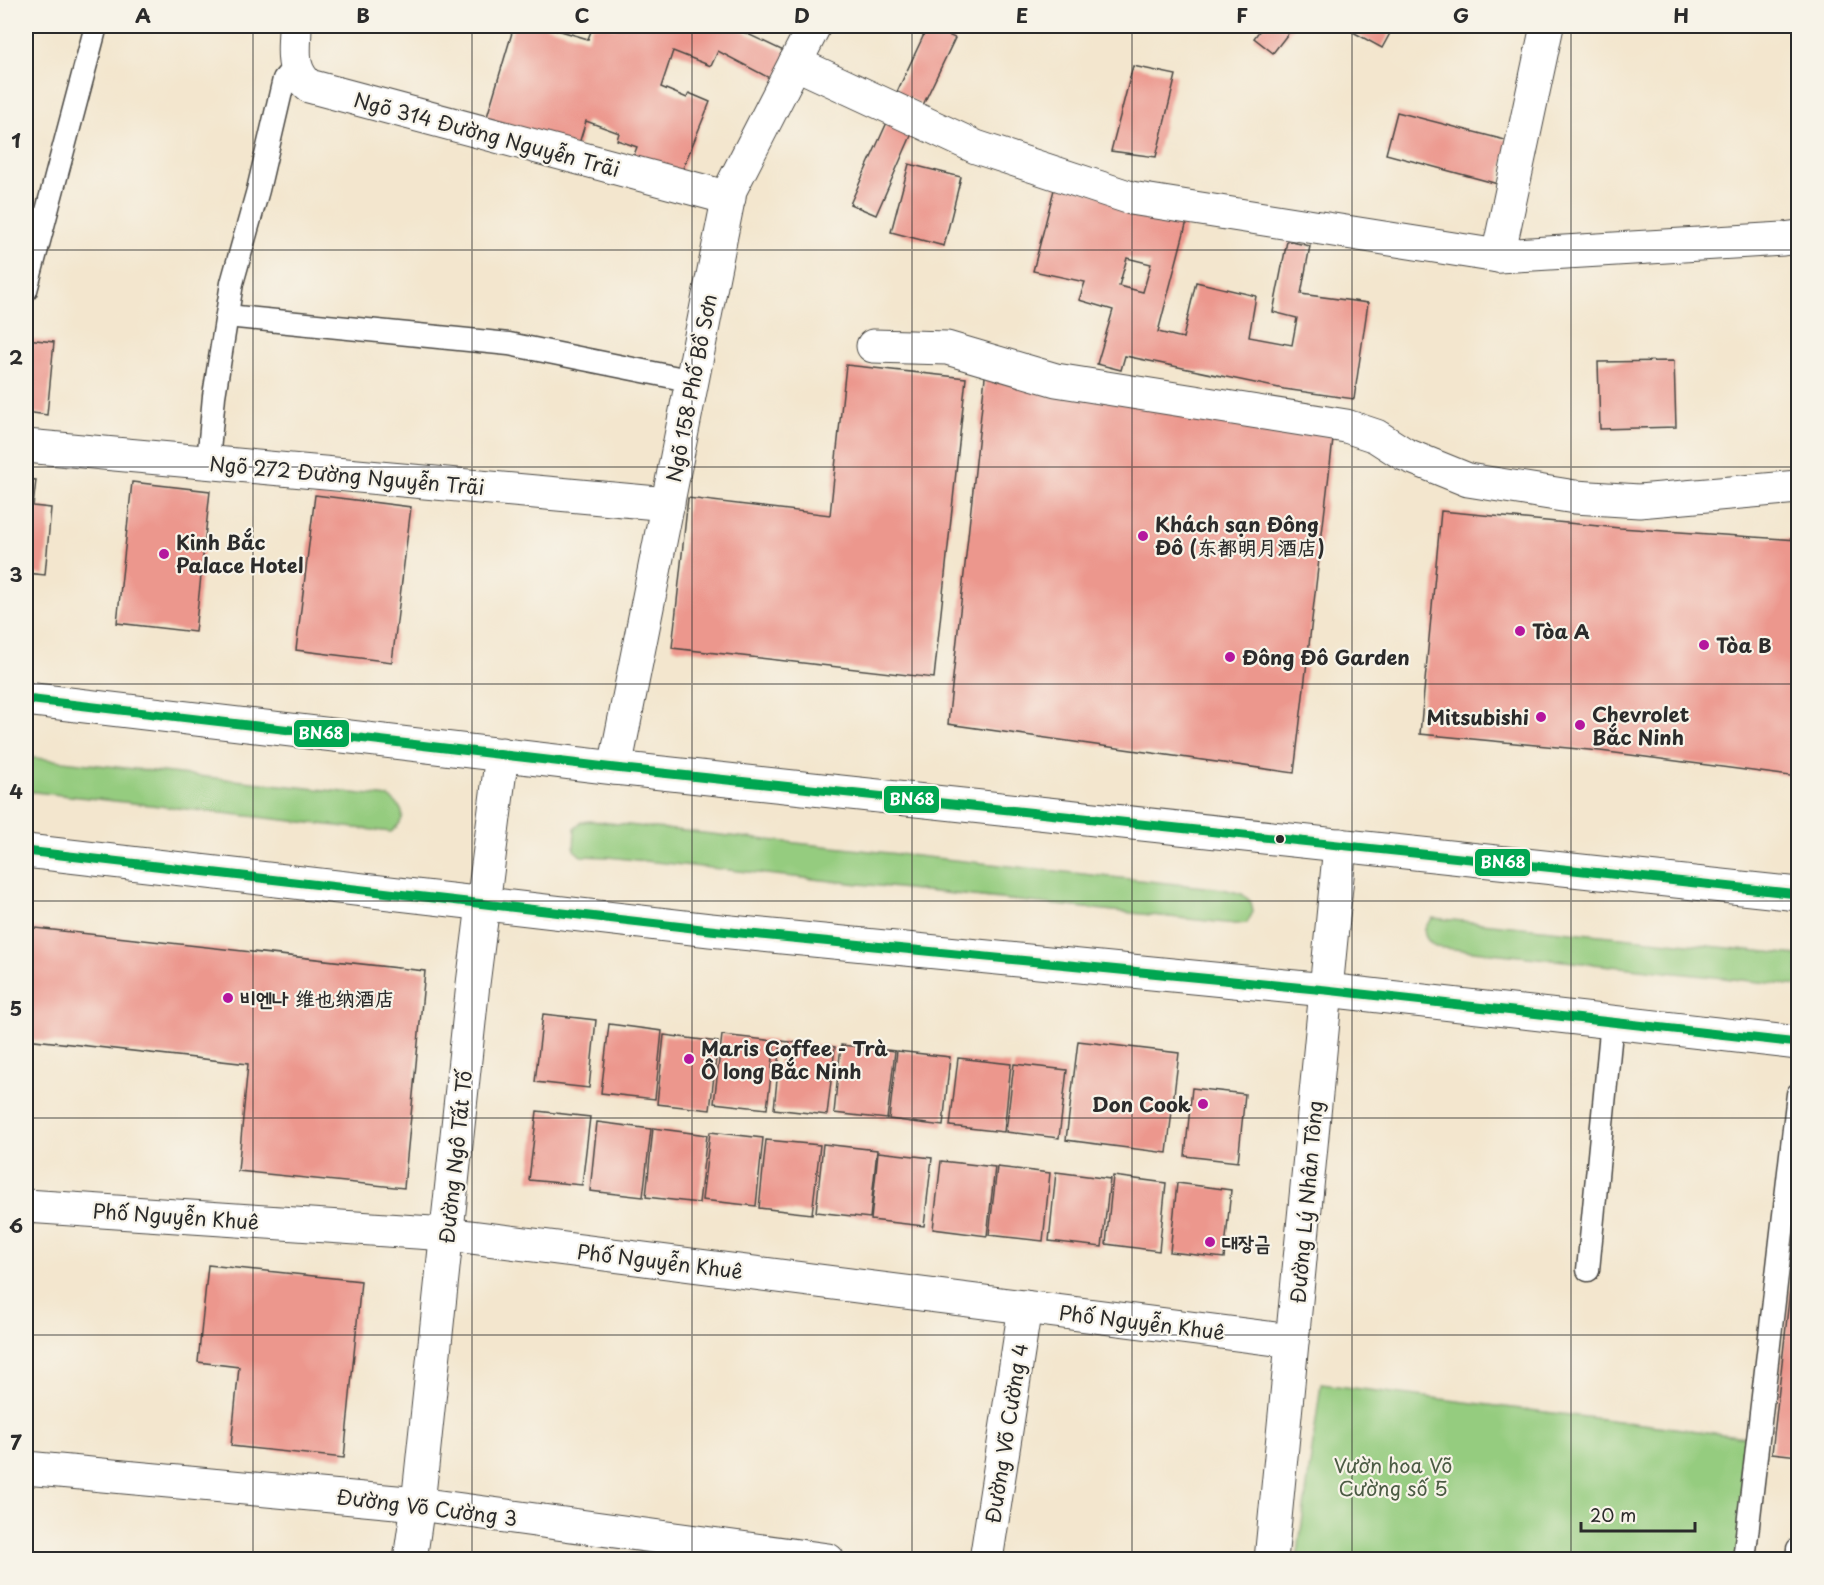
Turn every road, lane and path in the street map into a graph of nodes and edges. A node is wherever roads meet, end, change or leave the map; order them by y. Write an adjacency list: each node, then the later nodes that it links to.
1 (96, 26): 10 (lane)
2 (295, 26): 6 (street)
3 (814, 26): 5 (street, Ngõ 158 Phố Bồ Sơn)
4 (1547, 26): 9 (street)
5 (795, 63): 7 (street, Ngõ 158 Phố Bồ Sơn); 9 (street)
6 (295, 66): 7 (street, Ngõ 314 Đường Nguyễn Trãi); 11 (lane)
7 (729, 198): 13 (street, Ngõ 158 Phố Bồ Sơn)
8 (1798, 237): 9 (street)
9 (1498, 256)
10 (26, 290)
11 (227, 316): 13 (lane); 15 (lane)
12 (873, 346): 16 (street)
13 (693, 381): 17 (street, Ngõ 158 Phố Bồ Sơn)
14 (26, 446): 15 (street, Ngõ 272 Đường Nguyễn Trãi)
15 (208, 462): 17 (street, Ngõ 272 Đường Nguyễn Trãi)
16 (1798, 487)
17 (668, 504): 20 (street, Ngõ 158 Phố Bồ Sơn)
18 (26, 699): 19 (street)
19 (502, 754): 20 (street); 24 (street, Đường Ngô Tất Tố)
20 (615, 768): 21 (street)
21 (1340, 845): 23 (street); 25 (street, Đường Lý Nhân Tông)
22 (26, 850): 24 (street)
23 (1798, 894)
24 (483, 905): 25 (street); 30 (street, Đường Ngô Tất Tố)
25 (1326, 990): 26 (street); 33 (street, Đường Lý Nhân Tông)
26 (1612, 1021): 27 (street); 31 (lane)
27 (1798, 1043)
28 (1798, 1094): 41 (lane)
29 (26, 1206): 30 (street, Phố Nguyễn Khuê)
30 (447, 1234): 32 (street, Phố Nguyễn Khuê); 35 (street, Đường Ngô Tất Tố)
31 (1587, 1270)
32 (1025, 1307): 33 (street, Phố Nguyễn Khuê); 39 (street, Đường Võ Cường 4)
33 (1292, 1341): 40 (street, Đường Lý Nhân Tông)
34 (26, 1468): 35 (street, Đường Võ Cường 3)
35 (418, 1504): 37 (street, Đường Ngô Tất Tố); 38 (street, Đường Võ Cường 3)
36 (1798, 1549): 42 (lane)
37 (410, 1560)
38 (828, 1560)
39 (986, 1560)
40 (1271, 1560)
41 (1744, 1560)
42 (1797, 1560)

